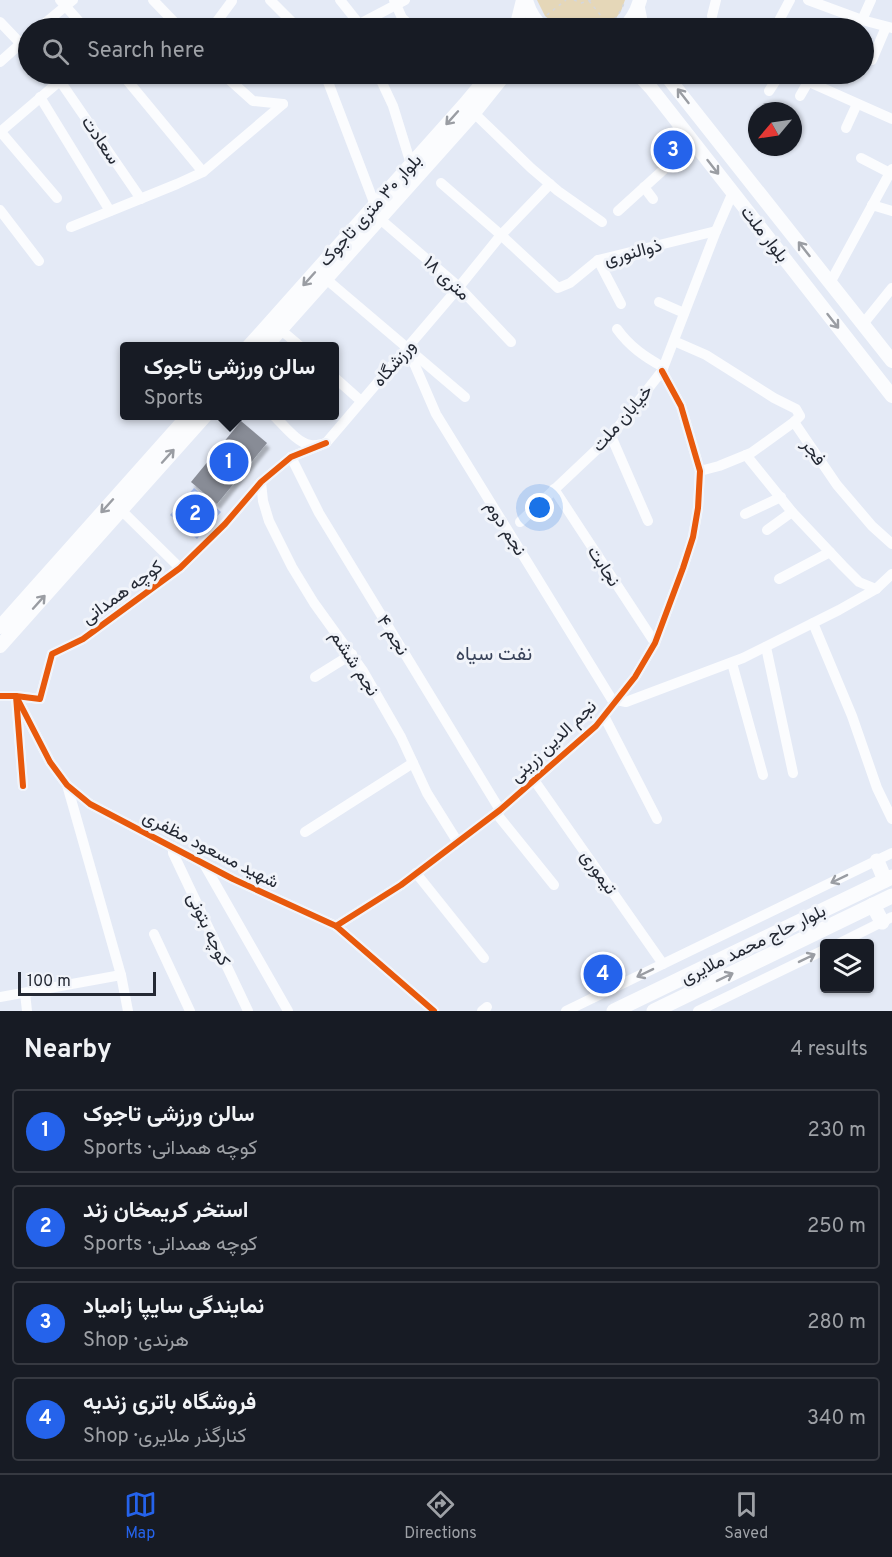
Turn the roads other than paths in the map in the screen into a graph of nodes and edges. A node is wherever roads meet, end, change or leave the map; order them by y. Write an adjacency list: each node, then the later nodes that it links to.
1 (153, 0): 16 (street)
2 (270, 0): 18 (street)
3 (340, 0): 19 (street)
4 (524, 0): 22 (main road); 23 (main road)
5 (716, 0): 13 (street)
6 (790, 0): 25 (street)
7 (808, 0): 26 (street)
8 (871, 0): 27 (street)
9 (232, 1): 17 (street)
10 (66, 2): 14 (street); 15 (street)
11 (398, 2): 20 (street); 21 (street)
12 (639, 4): 24 (main road)
13 (712, 16)
14 (49, 18)
15 (78, 18)
16 (170, 18)
17 (219, 18)
18 (288, 18)
19 (354, 18)
20 (372, 18)
21 (402, 18)
22 (519, 18)
23 (534, 18)
24 (632, 18)
25 (780, 18)
26 (857, 18)
27 (863, 18)
28 (0, 22): 31 (street)
29 (874, 23): 30 (street)
30 (890, 28): 33 (street)
31 (18, 36)
32 (18, 47): 34 (street)
33 (874, 56)
34 (0, 62)
35 (56, 84): 50 (street)
36 (68, 84): 67 (street, سعادت)
37 (130, 84): 60 (street)
38 (234, 84): 60 (street)
39 (329, 84): 69 (street)
40 (383, 84): 58 (street)
41 (482, 84): 58 (main road, بلوار ۳۰ متری تاجوک, one-way to 58)
42 (497, 84): 52 (main road, بلوار ۳۰ متری تاجوک)
43 (647, 84): 56 (main road, بلوار ملت)
44 (673, 84): 83 (main road, بلوار ملت, one-way to 44)
45 (774, 84): 48 (street)
46 (807, 84): 49 (street)
47 (812, 84): 51 (street)
48 (769, 91)
49 (800, 96)
50 (40, 98): 55 (street); 74 (street)
51 (857, 104): 53 (street); 54 (street)
52 (474, 113): 62 (street); 75 (main road, بلوار ۳۰ متری تاجوک)
53 (892, 119)
54 (846, 128)
55 (0, 131): 66 (street)
56 (694, 142): 64 (street); 65 (main road, بلوار ملت, one-way to 65)
57 (861, 158): 59 (street)
58 (411, 164): 69 (main road, بلوار ۳۰ متری تاجوک)
59 (891, 171): 63 (street)
60 (203, 172): 67 (street)
61 (441, 183): 79 (street)
62 (550, 184): 76 (street); 79 (street, ورزشگاه)
63 (888, 186): 70 (street)
64 (644, 187): 68 (street); 72 (street)
65 (732, 192): 78 (street, خیابان ملت); 101 (main road, بلوار ملت, one-way to 101)
66 (57, 198)
67 (141, 199): 74 (street)
68 (653, 200)
69 (375, 205): 93 (main road, بلوار ۳۰ متری تاجوک, one-way to 93)
70 (872, 206): 73 (street); 83 (street)
71 (0, 210): 81 (street)
72 (618, 211)
73 (892, 211)
74 (110, 212): 77 (street)
75 (380, 219): 82 (main road, بلوار ۳۰ متری تاجوک); 84 (street, ۱۸ متری)
76 (602, 222)
77 (71, 228)
78 (716, 231): 80 (street, ذوالنوری); 88 (street, خیابان ملت)
79 (501, 235): 80 (street, ذوالنوری); 84 (street, ورزشگاه)
80 (598, 260): 87 (street)
81 (39, 261)
82 (326, 279): 91 (main road, بلوار ۳۰ متری تاجوک); 97 (street)
83 (830, 283): 89 (main road, بلوار ملت)
84 (459, 287): 96 (street, ۱۸ متری); 97 (street, ورزشگاه)
85 (892, 288): 89 (street)
86 (659, 302): 88 (street)
87 (621, 304)
88 (684, 313): 92 (street, خیابان ملت)
89 (863, 324): 98 (main road, بلوار ملت)
90 (617, 329): 99 (street)
91 (281, 330): 94 (main road, بلوار ۳۰ متری تاجوک); 95 (street)
92 (674, 341): 99 (street, خیابان ملت); 107 (street, فجر)
93 (253, 342)
94 (270, 342)
95 (295, 342)
96 (511, 342)
97 (407, 347): 102 (street); 103 (street, ورزشگاه); 138 (street, نجم دوم)
98 (892, 361)
99 (663, 369): 108 (street, خیابان ملت); 112 (street, نجم الدین زرینی)
100 (339, 381): 103 (street)
101 (892, 396)
102 (465, 397)
103 (362, 401): 109 (street, ورزشگاه)
104 (184, 420): 129 (main road, one-way to 129)
105 (201, 420): 116 (main road, one-way to 105)
106 (278, 420): 109 (street)
107 (794, 422): 110 (street); 122 (street, فجر)
108 (611, 436): 114 (street, خیابان ملت); 119 (street)
109 (326, 443): 111 (street, کوچه همدانی)
110 (746, 455): 112 (street); 115 (street)
111 (291, 457): 113 (street, کوچه همدانی); 146 (street, نجم ۴)
112 (700, 471): 130 (street, نجم الدین زرینی)
113 (261, 482): 124 (street, کوچه همدانی); 133 (street, نجم ششم)
114 (554, 489): 120 (street, خیابان ملت); 130 (street, نجابت)
115 (781, 497): 117 (street); 118 (street)
116 (121, 510): 124 (street); 131 (main road, one-way to 116)
117 (792, 512): 121 (street); 123 (street)
118 (745, 514)
119 (648, 521)
120 (520, 522)
121 (767, 530)
122 (892, 544)
123 (830, 552): 126 (street); 127 (street)
124 (180, 568): 137 (street, کوچه همدانی)
125 (892, 574): 127 (street)
126 (779, 579)
127 (876, 589): 128 (street)
128 (813, 623): 132 (street); 148 (street)
129 (0, 627)
130 (655, 643): 138 (street, نجم الدین زرینی)
131 (0, 646)
132 (766, 647): 134 (street); 141 (street)
133 (352, 654): 135 (street); 140 (street, نجم ششم)
134 (732, 663): 138 (street); 142 (street)
135 (315, 677)
136 (0, 696): 137 (street)
137 (16, 696): 144 (street, شهید مسعود مظفری); 145 (street)
138 (616, 702): 139 (street, نجم الدین زرینی)
139 (604, 716): 143 (street, نجم الدین زرینی); 147 (street)
140 (414, 763): 149 (street); 150 (street, نجم ششم)
141 (793, 773)
142 (763, 776)
143 (534, 780): 146 (street, نجم الدین زرینی); 166 (street, تیموری)
144 (67, 785): 151 (street, شهید مسعود مظفری); 167 (street)
145 (23, 786)
146 (498, 811): 150 (street, نجم الدین زرینی); 157 (street, نجم ۴)
147 (657, 819)
148 (892, 819)
149 (305, 832)
150 (457, 841): 155 (street, نجم الدین زرینی)
151 (173, 847): 154 (street, شهید مسعود مظفری); 173 (street, کوچه بتونی)
152 (892, 853): 153 (street)
153 (877, 861): 156 (highway); 166 (street, one-way to 166)
154 (204, 864): 161 (street, شهید مسعود مظفری); 174 (street)
155 (416, 873): 161 (street, نجم الدین زرینی); 165 (street)
156 (889, 878): 177 (highway, بلوار حاج محمد ملایری)
157 (554, 885)
158 (892, 896): 159 (highway, بلوار حاج محمد ملایری)
159 (873, 905): 160 (highway); 178 (highway, بلوار حاج محمد ملایری, one-way to 159)
160 (887, 920): 163 (street)
161 (336, 926): 175 (street, شهید مسعود مظفری)
162 (154, 934): 172 (street)
163 (848, 939)
164 (820, 952): 179 (street, one-way to 164)
165 (484, 958)
166 (663, 964): 176 (street, one-way to 176)
167 (121, 975): 168 (street); 171 (street)
168 (25, 993): 169 (street); 170 (street)
169 (0, 998)
170 (27, 1011)
171 (128, 1011)
172 (190, 1011)
173 (248, 1011)
174 (288, 1011)
175 (434, 1011)
176 (566, 1011)
177 (614, 1011)
178 (654, 1011)
179 (698, 1011)

